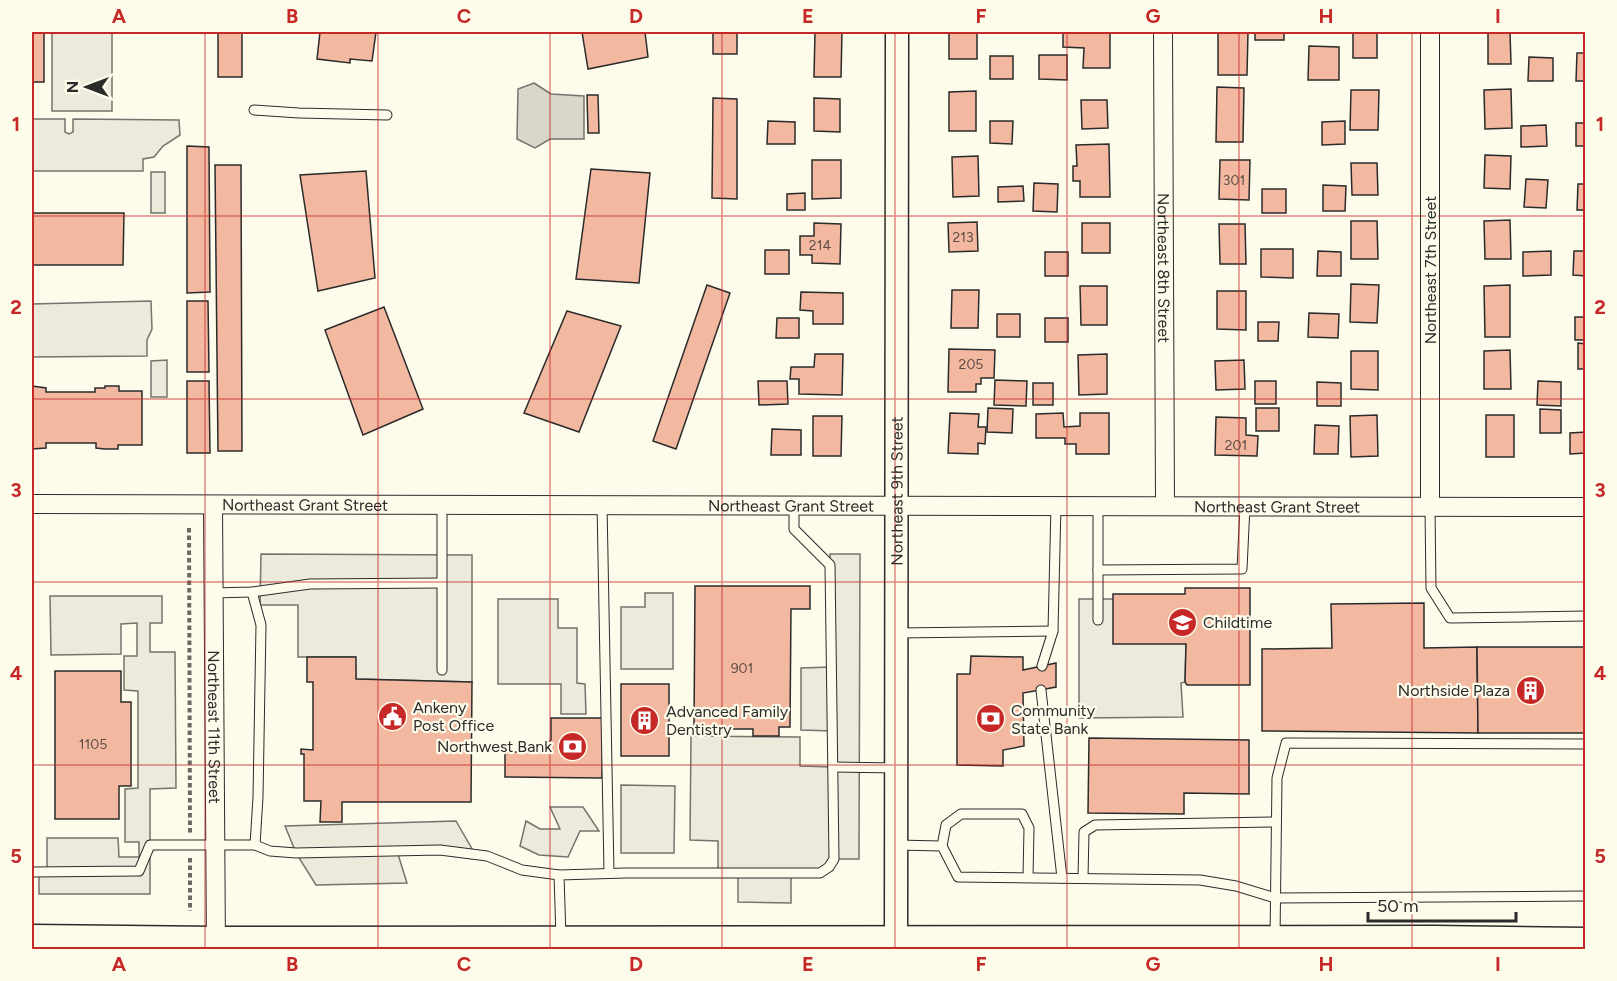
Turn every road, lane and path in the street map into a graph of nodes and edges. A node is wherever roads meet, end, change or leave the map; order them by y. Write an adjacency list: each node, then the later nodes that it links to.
1 (897, 32): 10 (street, Northeast 9th Street)
2 (1163, 32): 14 (street, Northeast 8th Street)
3 (1430, 32): 17 (street, Northeast 7th Street)
4 (254, 110): 5 (lane)
5 (387, 115)
6 (32, 504): 11 (street, Northeast Grant Street)
7 (442, 504): 8 (street, Northeast Grant Street); 11 (street, Northeast Grant Street); 20 (lane)
8 (602, 504): 9 (street, Northeast Grant Street); 40 (lane)
9 (794, 504): 10 (street, Northeast Grant Street); 31 (lane)
10 (898, 504): 12 (street, Northeast Grant Street); 26 (street, Northeast 9th Street)
11 (213, 505): 22 (street, Northeast 11th Street)
12 (1056, 505): 13 (street, Northeast Grant Street); 25 (lane)
13 (1098, 505): 14 (street, Northeast Grant Street); 19 (lane)
14 (1165, 505): 15 (street, Northeast Grant Street)
15 (1245, 506): 17 (street, Northeast Grant Street); 19 (lane)
16 (1586, 507): 17 (street, Northeast Grant Street)
17 (1430, 508): 23 (lane)
18 (189, 528): 35 (path)
19 (1098, 570): 24 (lane)
20 (441, 583): 21 (lane); 28 (lane)
21 (252, 592): 22 (lane); 36 (lane)
22 (213, 593): 34 (street, Northeast 11th Street)
23 (1586, 616)
24 (1098, 620)
25 (1053, 631): 26 (lane); 27 (lane)
26 (897, 633): 32 (street, Northeast 9th Street)
27 (1042, 666)
28 (442, 670)
29 (1041, 690): 43 (lane)
30 (1586, 744): 33 (lane)
31 (833, 767): 32 (lane); 40 (lane)
32 (897, 768): 37 (street, Northeast 9th Street)
33 (1276, 822): 44 (lane); 46 (lane)
34 (215, 843): 35 (lane); 36 (lane); 50 (street, Northeast 11th Street)
35 (190, 844): 39 (lane); 47 (path)
36 (255, 845): 41 (lane)
37 (896, 845): 38 (lane); 52 (street, Northeast 9th Street)
38 (942, 846): 42 (lane); 42 (lane)
39 (32, 872)
40 (609, 873): 41 (lane)
41 (559, 875): 51 (lane)
42 (1028, 878): 43 (lane)
43 (1062, 878): 44 (lane)
44 (1083, 878): 46 (lane)
45 (1586, 896): 46 (lane)
46 (1275, 898): 53 (lane)
47 (190, 911)
48 (32, 939): 50 (main road)
49 (1586, 942): 53 (main road)
50 (216, 945): 51 (main road)
51 (561, 945): 52 (main road)
52 (896, 945): 53 (main road)
53 (1275, 945)

